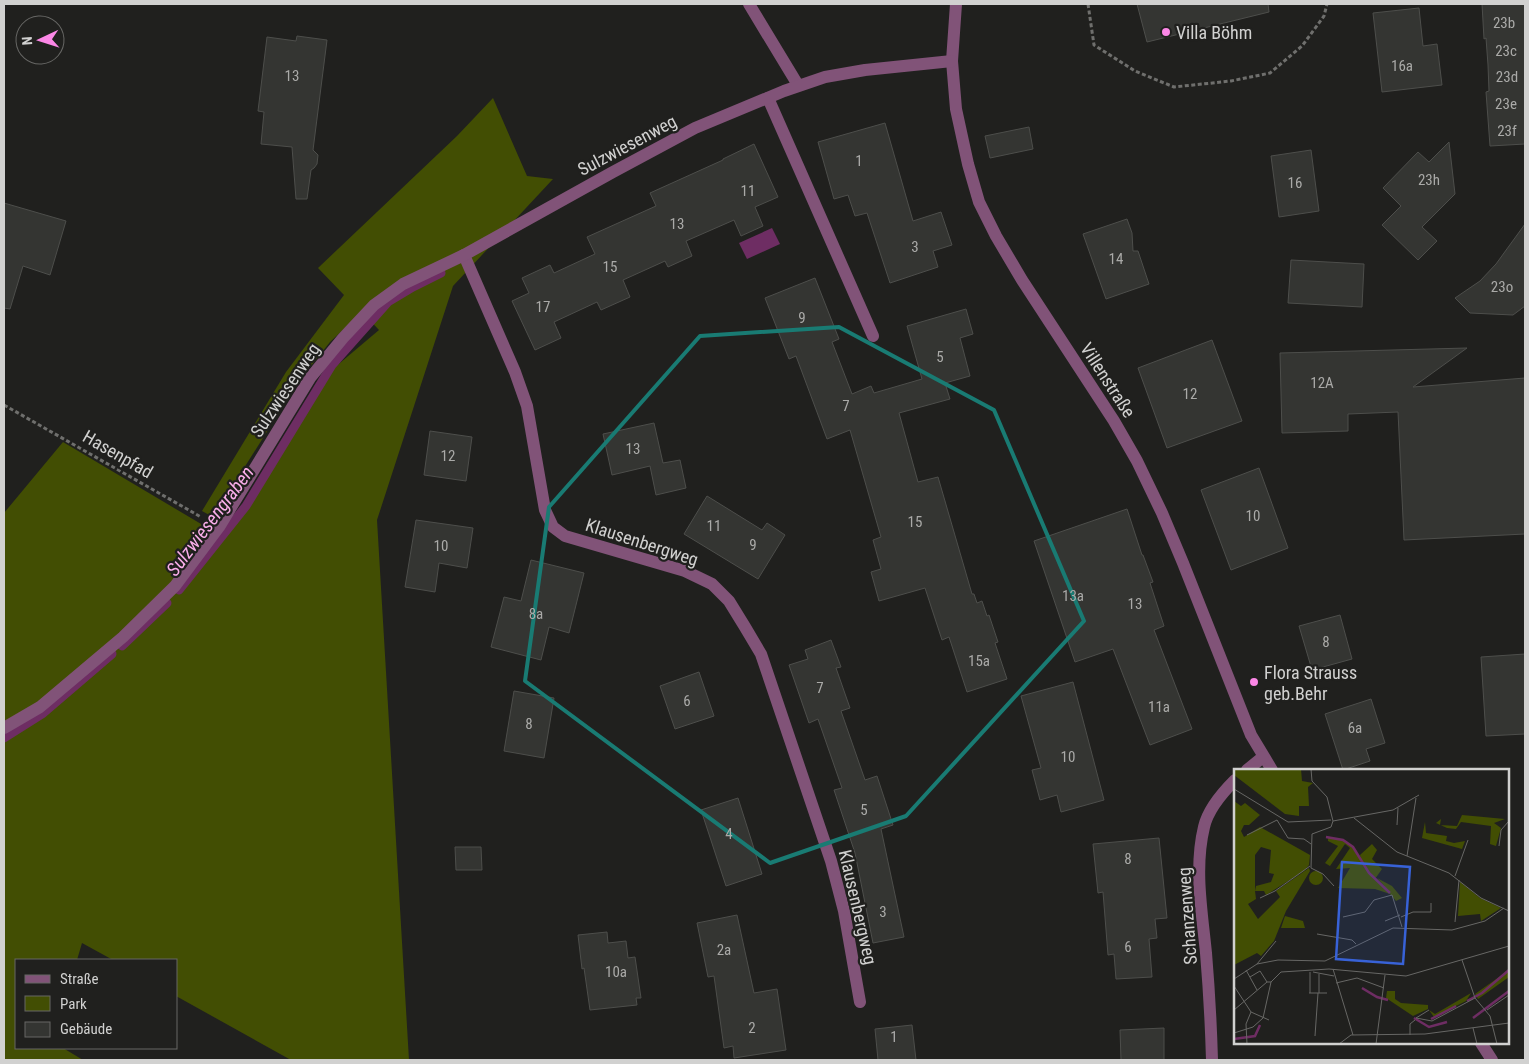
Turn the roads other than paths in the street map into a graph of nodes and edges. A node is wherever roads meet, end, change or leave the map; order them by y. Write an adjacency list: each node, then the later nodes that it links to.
1 (749, 4): 4 (street)
2 (956, 4): 3 (street, Villenstraße)
3 (952, 60): 4 (street, Sulzwiesenweg); 9 (street, Villenstraße)
4 (798, 85): 5 (street, Sulzwiesenweg)
5 (768, 98): 6 (street, Sulzwiesenweg); 7 (street)
6 (464, 255): 8 (street, Sulzwiesenweg); 13 (street, Klausenbergweg)
7 (873, 336)
8 (4, 728)
9 (1263, 757): 10 (street); 11 (street, Villenstraße)
10 (1248, 769)
11 (1271, 769)
12 (1234, 781): 15 (street, Schanzenweg)
13 (860, 1002)
14 (1482, 1044): 16 (street)
15 (1212, 1060)
16 (1492, 1060)

